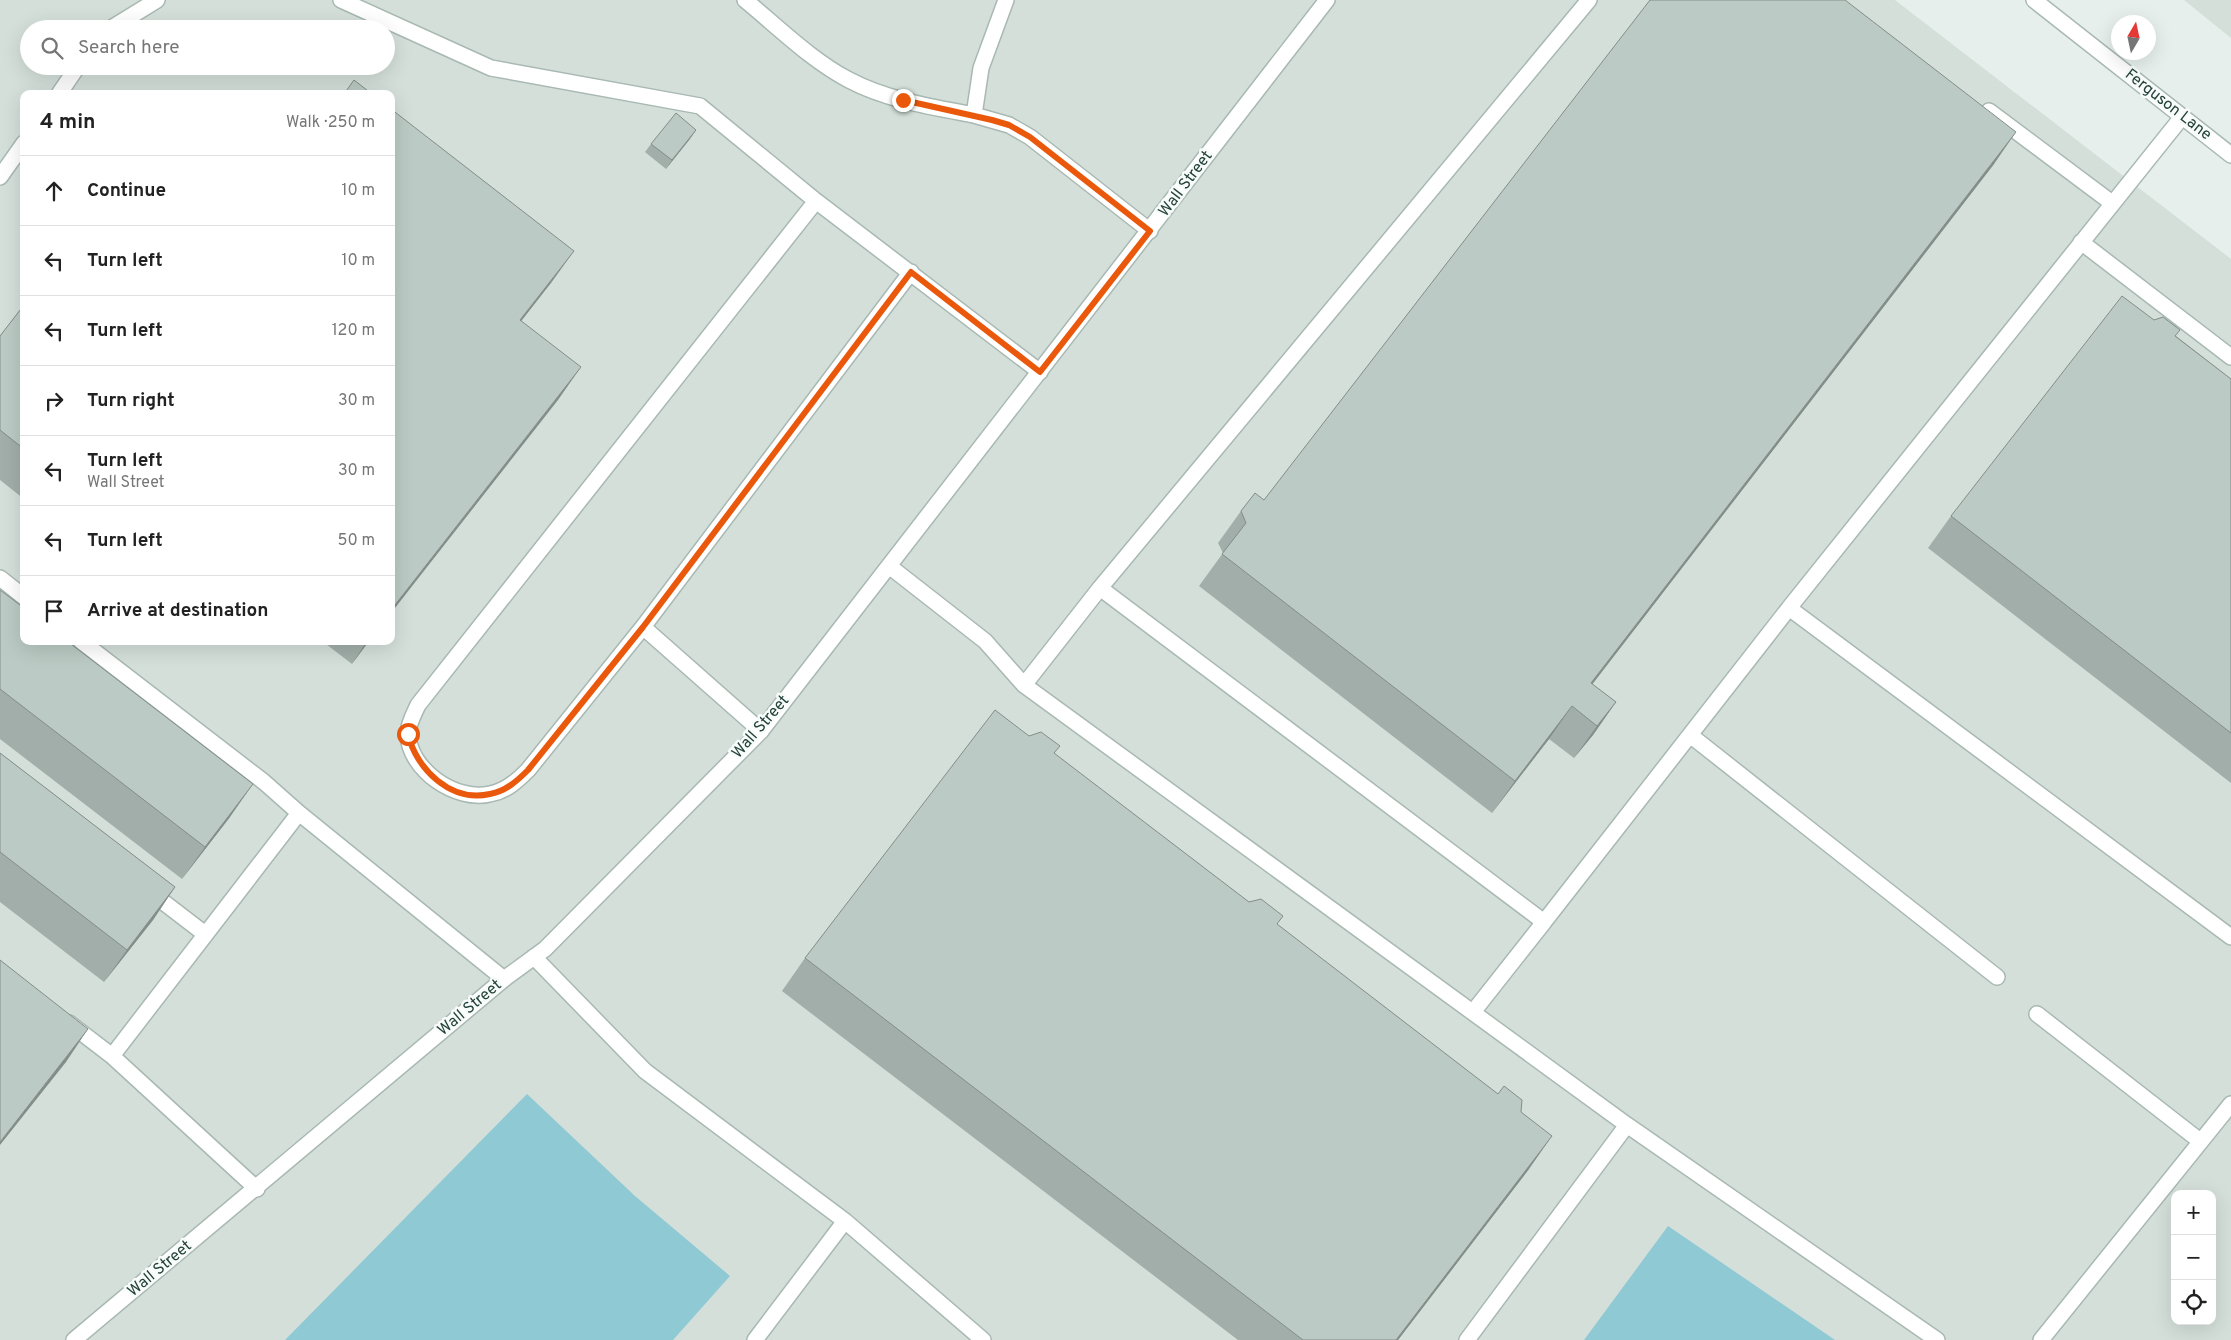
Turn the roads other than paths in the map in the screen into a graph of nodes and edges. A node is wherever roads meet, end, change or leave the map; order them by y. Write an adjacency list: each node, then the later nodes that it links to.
1 (157, 0): 8 (street)
2 (341, 0): 9 (street)
3 (745, 0): 14 (street)
4 (1006, 0): 14 (street)
5 (1326, 0): 21 (street, Wall Street)
6 (1588, 0): 28 (street)
7 (2034, 0): 15 (street, Ferguson Lane)
8 (125, 20)
9 (385, 20)
10 (395, 24): 19 (street)
11 (72, 75): 12 (street)
12 (62, 90)
13 (1976, 102): 20 (street)
14 (974, 115): 21 (street)
15 (2182, 117): 17 (street, Ferguson Lane); 20 (street)
16 (20, 149): 18 (street)
17 (2231, 155)
18 (0, 177)
19 (816, 201): 23 (street); 31 (street)
20 (2112, 203): 22 (street)
21 (1150, 231): 25 (street, Wall Street)
22 (2081, 242): 24 (street); 30 (street)
23 (911, 272): 25 (street); 31 (street)
24 (2231, 357)
25 (1040, 372): 26 (street, Wall Street)
26 (888, 566): 33 (street); 34 (street, Wall Street)
27 (0, 578): 29 (street)
28 (1100, 588): 33 (street); 38 (street)
29 (20, 594)
30 (1789, 608): 35 (street); 40 (street)
31 (643, 627): 34 (street)
32 (87, 645): 36 (street)
33 (1024, 685): 44 (street)
34 (762, 731): 41 (street, Wall Street)
35 (1690, 735): 38 (street); 42 (street)
36 (299, 813): 39 (street); 43 (street)
37 (134, 879): 39 (street)
38 (1544, 922): 44 (street)
39 (205, 934): 47 (street)
40 (2231, 937)
41 (534, 957): 43 (street, Wall Street); 52 (street)
42 (1997, 977)
43 (504, 980): 51 (street, Wall Street)
44 (1473, 1012): 49 (street)
45 (2037, 1014): 50 (street)
46 (60, 1016): 47 (street)
47 (112, 1056): 51 (street)
48 (2231, 1104): 50 (street)
49 (1627, 1125): 56 (street); 57 (street)
50 (2200, 1141): 58 (street)
51 (257, 1189): 53 (street, Wall Street)
52 (844, 1221): 54 (street); 55 (street)
53 (74, 1340)
54 (755, 1340)
55 (983, 1340)
56 (1467, 1340)
57 (1937, 1340)
58 (2041, 1340)

